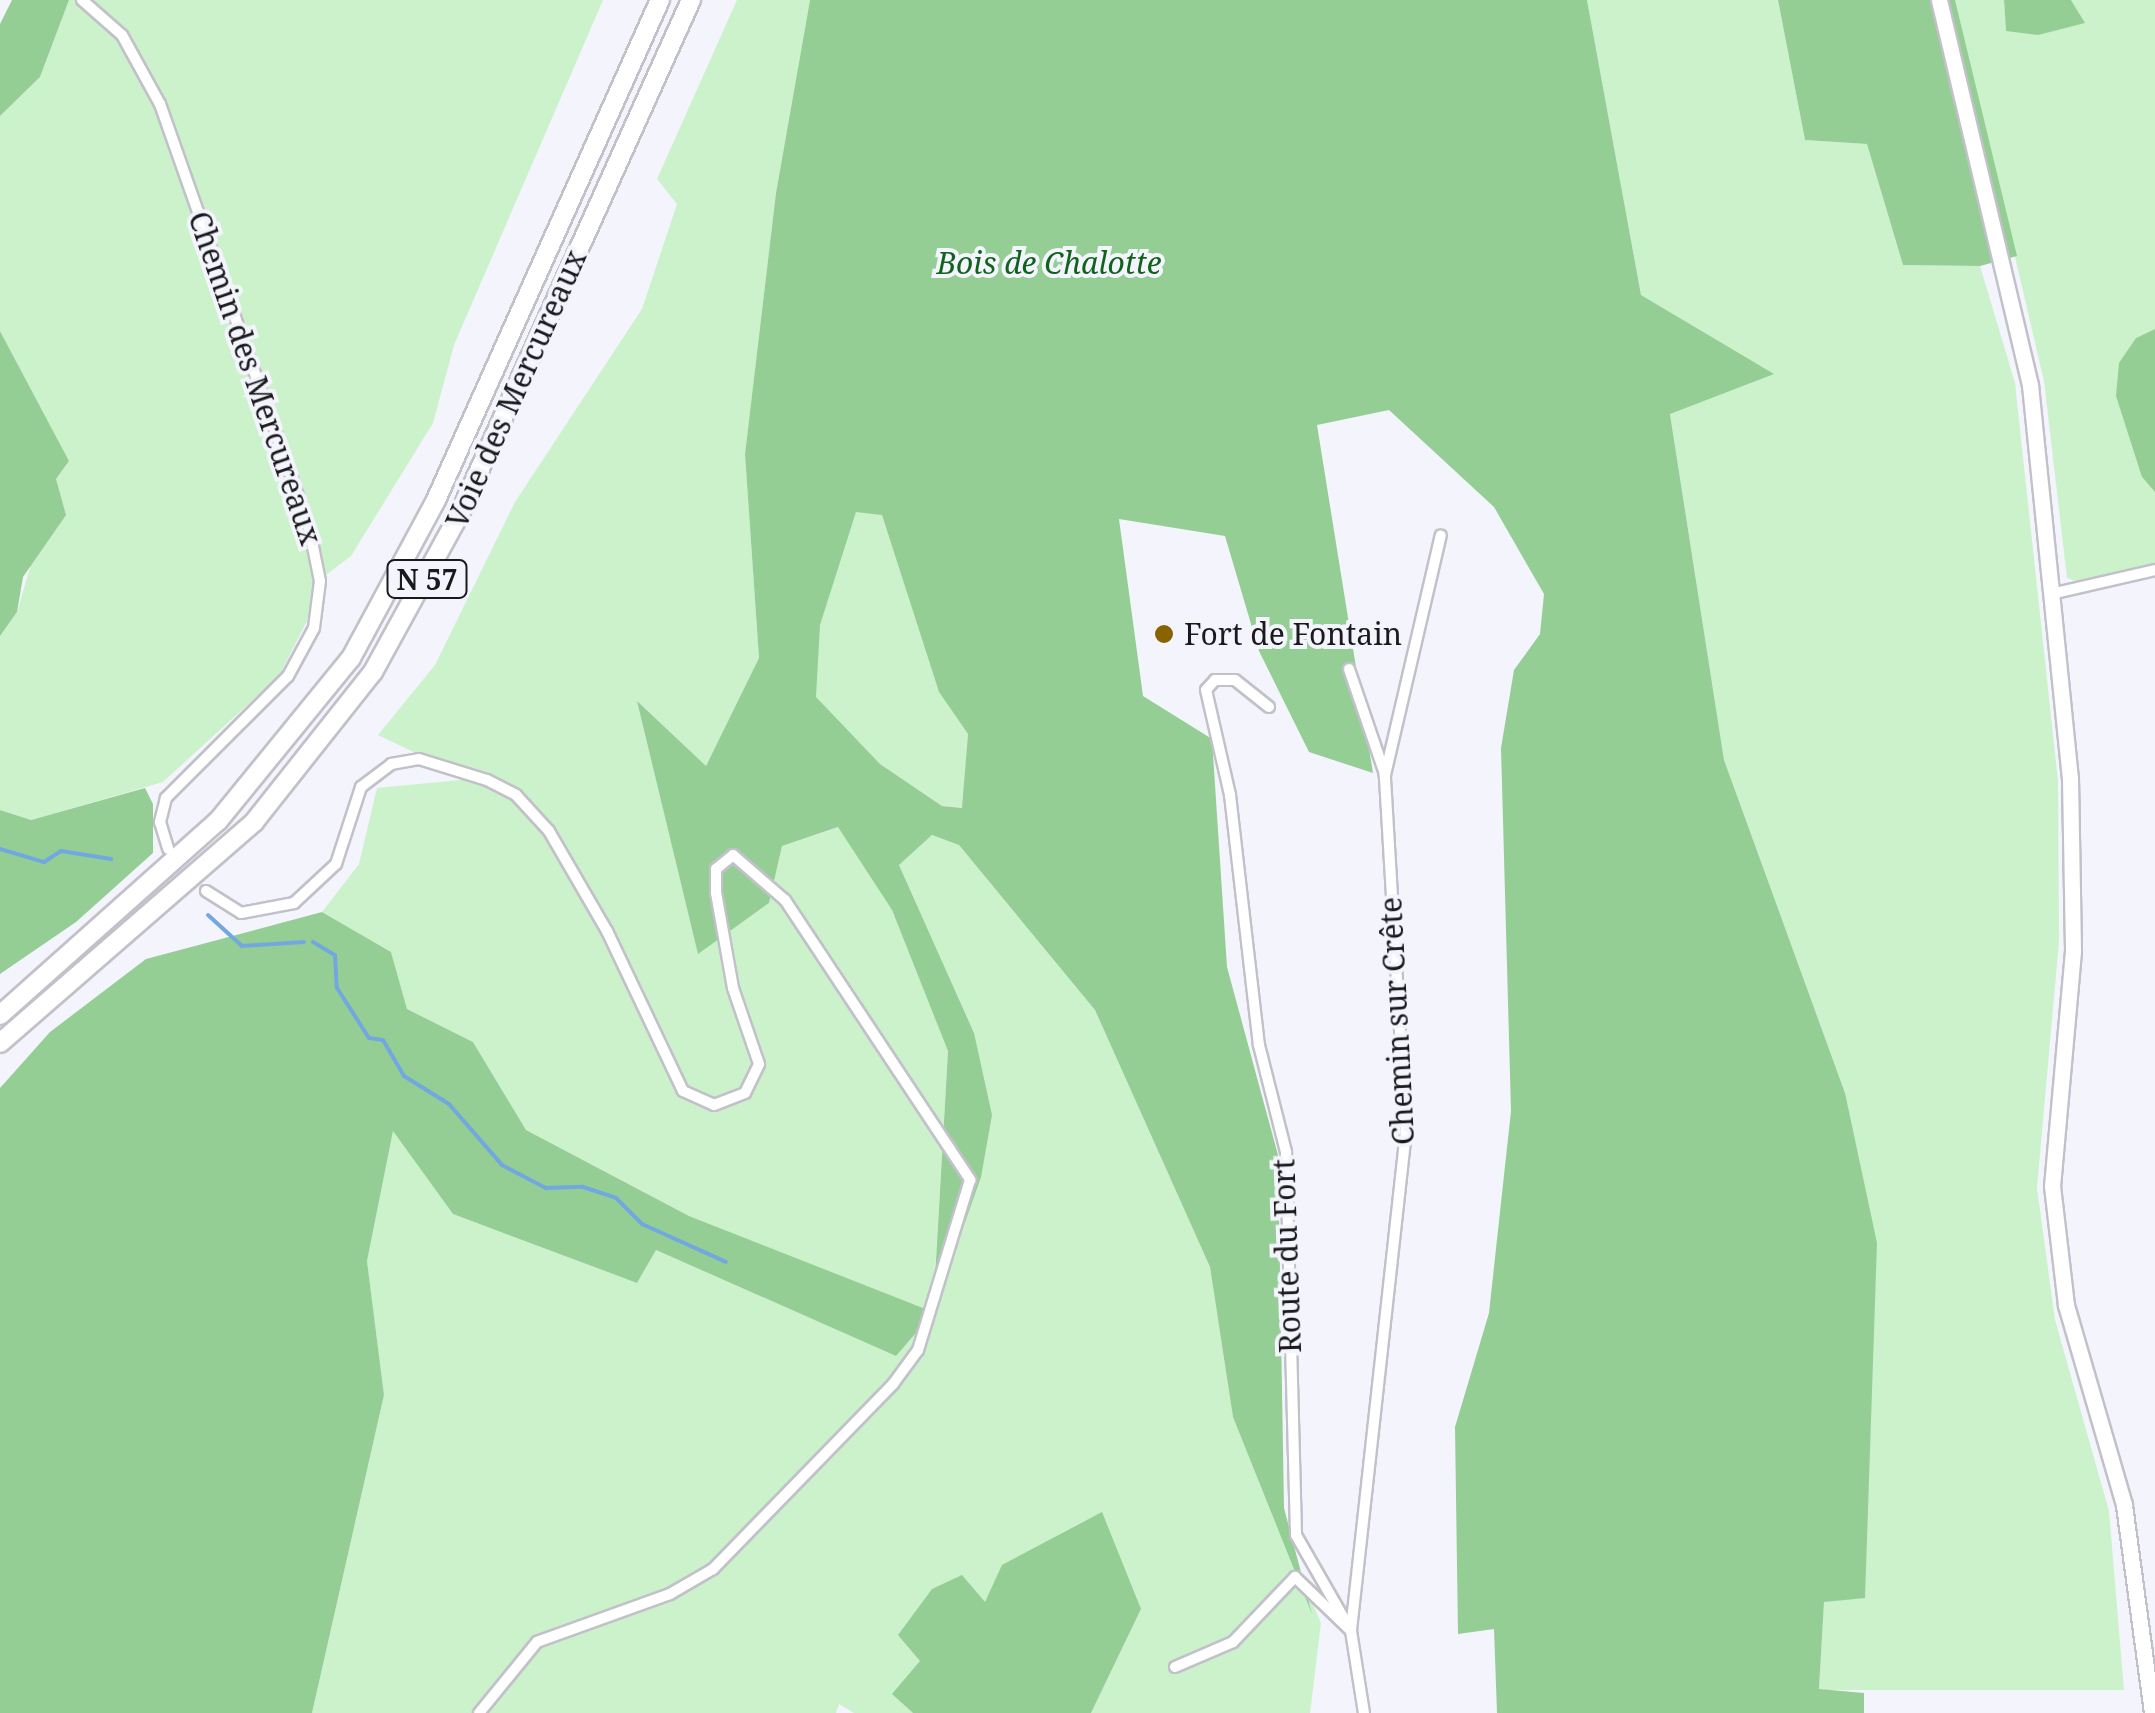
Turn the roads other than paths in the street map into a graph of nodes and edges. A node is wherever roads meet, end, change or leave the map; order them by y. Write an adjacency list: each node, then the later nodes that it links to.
1 (82, 0): 11 (street, Chemin des Mercureaux)
2 (660, 0): 13 (highway, Voie des Mercureaux / N 57)
3 (691, 0): 14 (highway, Voie des Mercureaux / N 57)
4 (1939, 0): 7 (main road)
5 (1441, 535): 10 (street, Chemin sur Crête)
6 (2155, 570): 7 (street)
7 (2052, 594): 19 (main road)
8 (1349, 669): 10 (street)
9 (1269, 707): 15 (street, Route du Fort)
10 (1385, 775): 15 (street, Chemin sur Crête)
11 (168, 849)
12 (206, 891): 17 (street)
13 (0, 1015)
14 (0, 1043)
15 (1351, 1631): 16 (street); 18 (street, Route du Fort)
16 (1176, 1667)
17 (480, 1713)
18 (1364, 1713)
19 (2152, 1713)

